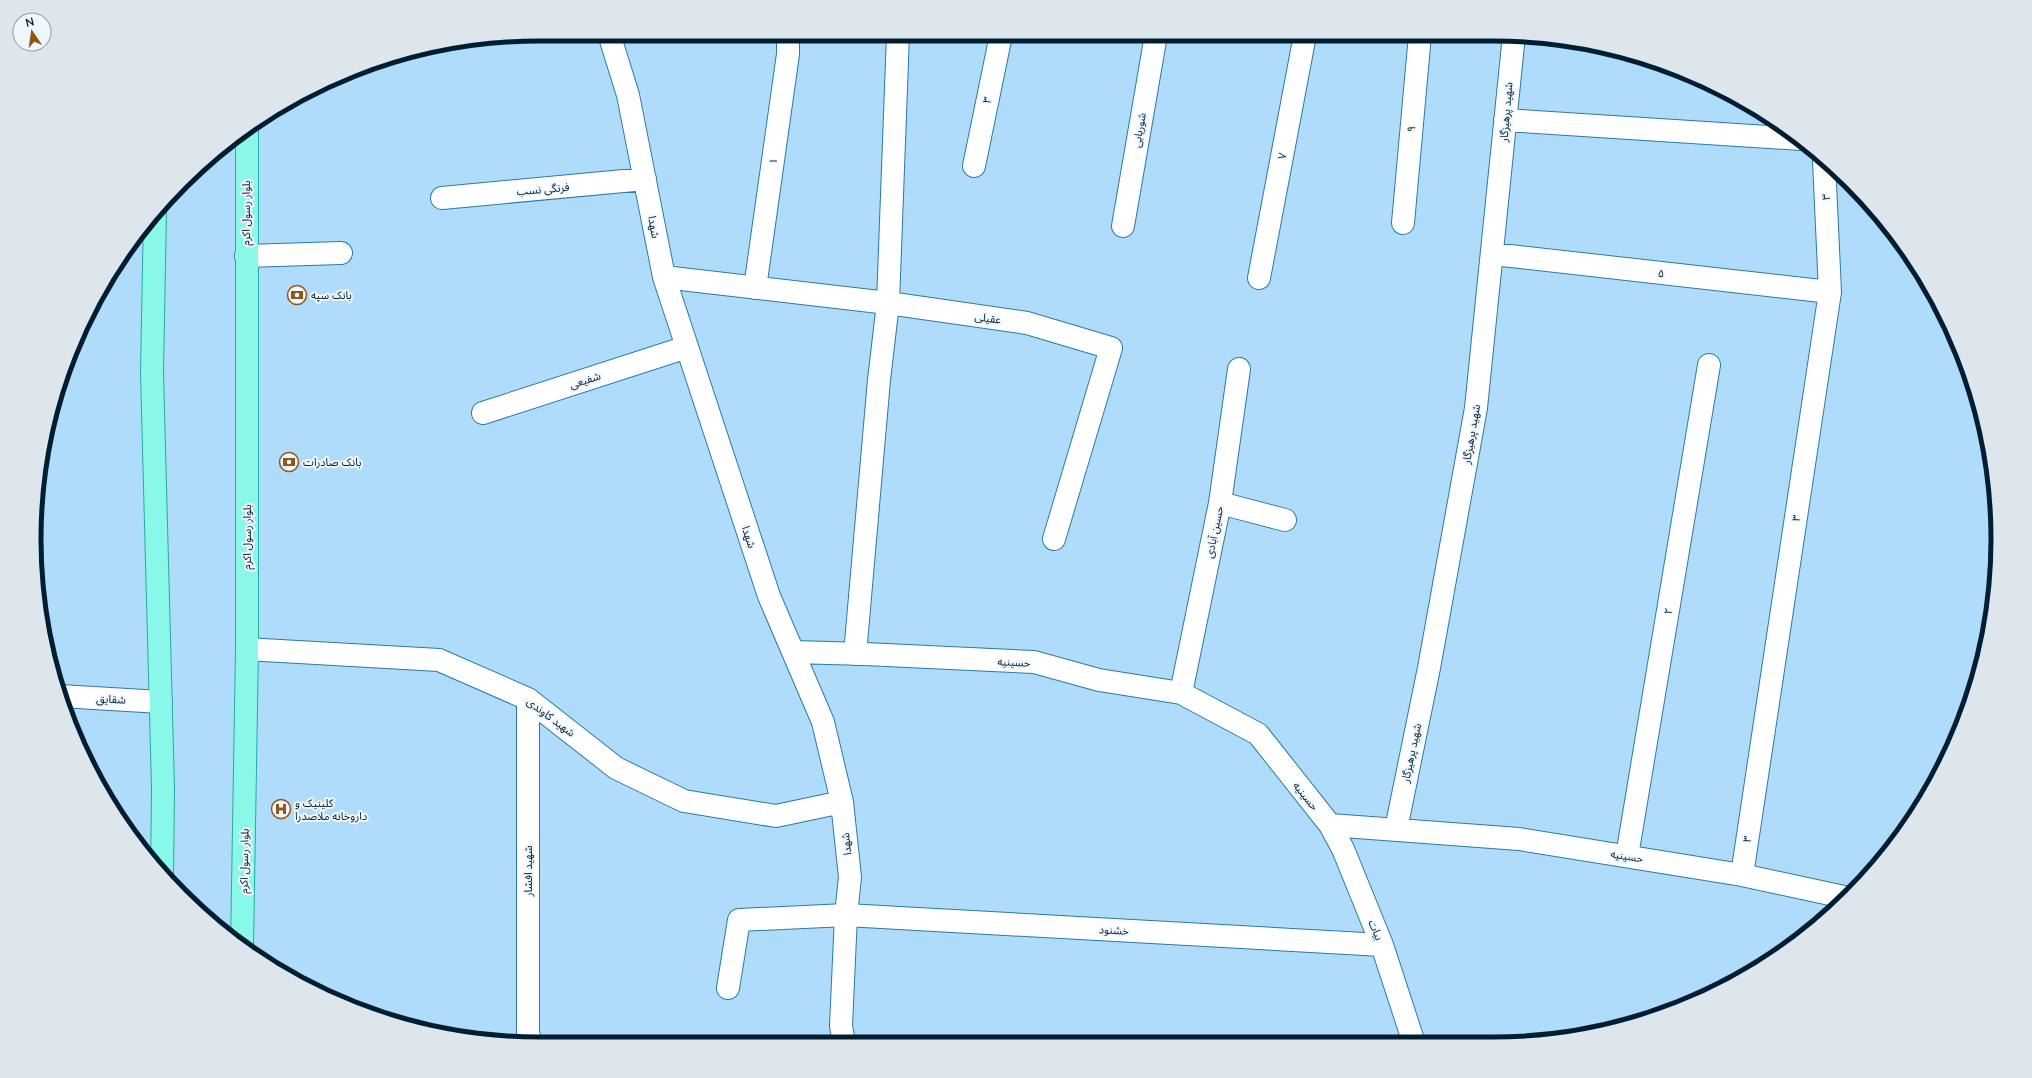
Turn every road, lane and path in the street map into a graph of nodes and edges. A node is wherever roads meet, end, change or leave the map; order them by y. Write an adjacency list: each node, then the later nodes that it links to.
1 (612, 41): 14 (street, شهدا)
2 (788, 41): 24 (street, ۱)
3 (898, 41): 26 (street)
4 (999, 41): 12 (street, ۳)
5 (1155, 41): 18 (street, شوریابی)
6 (1304, 41): 23 (street, ۷)
7 (1419, 41): 17 (street, ۹)
8 (1513, 42): 9 (street, شهید پرهیزگار)
9 (1505, 120): 11 (street); 20 (street, شهید پرهیزگار)
10 (247, 136): 21 (main road, بلوار رسول اکرم)
11 (1788, 138)
12 (974, 166)
13 (1824, 168): 25 (street, ۳)
14 (645, 179): 15 (street, فرنگی نسب); 22 (street, شهدا)
15 (442, 198)
16 (155, 223): 40 (main road)
17 (1403, 223)
18 (1123, 226)
19 (341, 253): 21 (street)
20 (1493, 254): 25 (street, ۵); 43 (street, شهید پرهیزگار)
21 (246, 256): 34 (main road, بلوار رسول اکرم)
22 (664, 277): 24 (street, عقیلی); 27 (street, شهدا)
23 (1259, 278)
24 (755, 288): 26 (street, عقیلی)
25 (1830, 292): 46 (street, ۳)
26 (888, 303): 33 (street, عقیلی); 36 (street)
27 (687, 347): 30 (street, شفیعی); 35 (street, شهدا)
28 (1709, 365): 44 (street, ۲)
29 (1239, 369): 31 (street, حسین آبادی)
30 (483, 413)
31 (1220, 503): 32 (street); 37 (street, حسین آبادی)
32 (1285, 520)
33 (1054, 539)
34 (247, 649): 39 (street, شهید کاوندی); 49 (main road, بلوار رسول اکرم)
35 (793, 652): 36 (street, حسینیه); 41 (street, شهدا)
36 (855, 654): 37 (street, حسینیه)
37 (1181, 693): 42 (street, حسینیه)
38 (66, 696): 40 (street, شقایق)
39 (528, 699): 41 (street, شهید کاوندی); 52 (street, شهید افشار)
40 (161, 702): 45 (main road)
41 (842, 802): 48 (street, شهدا)
42 (1330, 825): 43 (street, حسینیه); 50 (street, بیات)
43 (1396, 829): 44 (street, حسینیه)
44 (1627, 856): 46 (street, حسینیه)
45 (162, 864)
46 (1742, 875): 47 (street, حسینیه)
47 (1840, 896)
48 (846, 915): 50 (street, خشنود); 51 (street, خشنود); 53 (street, شهدا)
49 (242, 938)
50 (1382, 945): 54 (street, بیات)
51 (728, 988)
52 (529, 1037)
53 (843, 1037)
54 (1412, 1037)

